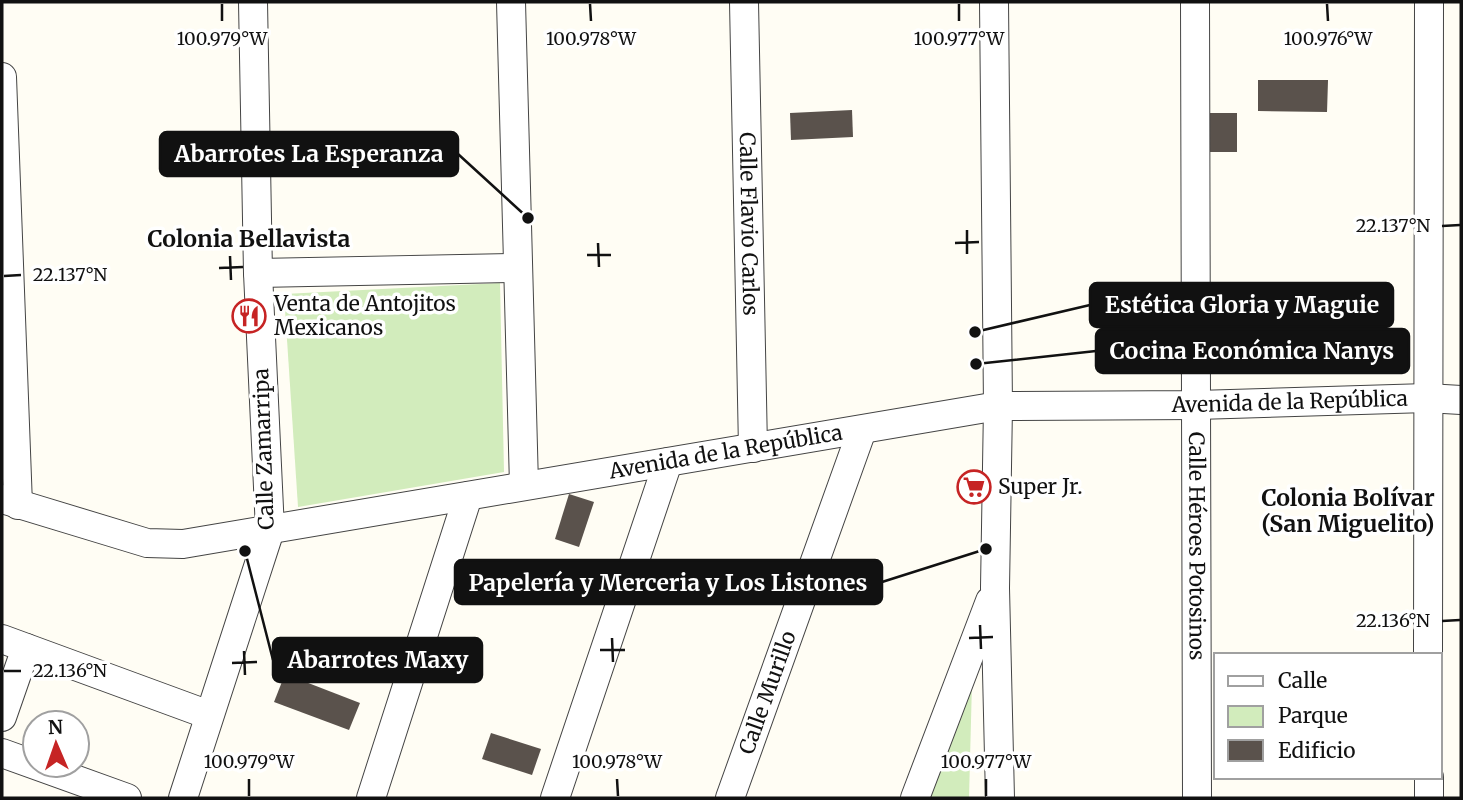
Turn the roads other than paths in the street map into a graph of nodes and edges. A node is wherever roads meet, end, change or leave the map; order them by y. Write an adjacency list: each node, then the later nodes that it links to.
1 (253, 2): 9 (street, Calle Zamarripa)
2 (511, 2): 8 (street)
3 (744, 2): 15 (street, Calle Flavio Carlos)
4 (994, 2): 13 (street)
5 (1195, 2): 12 (street, Calle Héroes Potosinos)
6 (1429, 2): 10 (street)
7 (2, 77): 19 (street)
8 (516, 268): 9 (street); 17 (street)
9 (258, 273): 20 (street, Calle Zamarripa)
10 (1427, 398): 11 (street, Avenida de la República); 12 (street, Avenida de la República); 23 (street)
11 (1461, 400)
12 (1197, 405): 13 (street, Avenida de la República); 35 (street, Calle Héroes Potosinos)
13 (998, 406): 14 (street, Avenida de la República); 21 (street)
14 (862, 430): 15 (street, Avenida de la República); 32 (street, Calle Murillo)
15 (753, 448): 16 (street, Avenida de la República)
16 (668, 462): 17 (street, Avenida de la República); 31 (street)
17 (524, 485): 18 (street, Avenida de la República)
18 (468, 496): 20 (street, Avenida de la República); 30 (street)
19 (10, 502): 20 (street, Avenida de la República)
20 (270, 530): 24 (street, Calle Zamarripa)
21 (995, 589): 33 (street); 34 (street)
22 (14, 643): 24 (street); 25 (street)
23 (1428, 653)
24 (209, 715): 29 (street, Calle Zamarripa)
25 (2, 717)
26 (2, 753): 28 (street)
27 (1429, 779): 36 (street)
28 (127, 798)
29 (183, 798)
30 (371, 798)
31 (555, 798)
32 (730, 798)
33 (915, 798)
34 (1000, 798)
35 (1197, 798)
36 (1429, 798)

